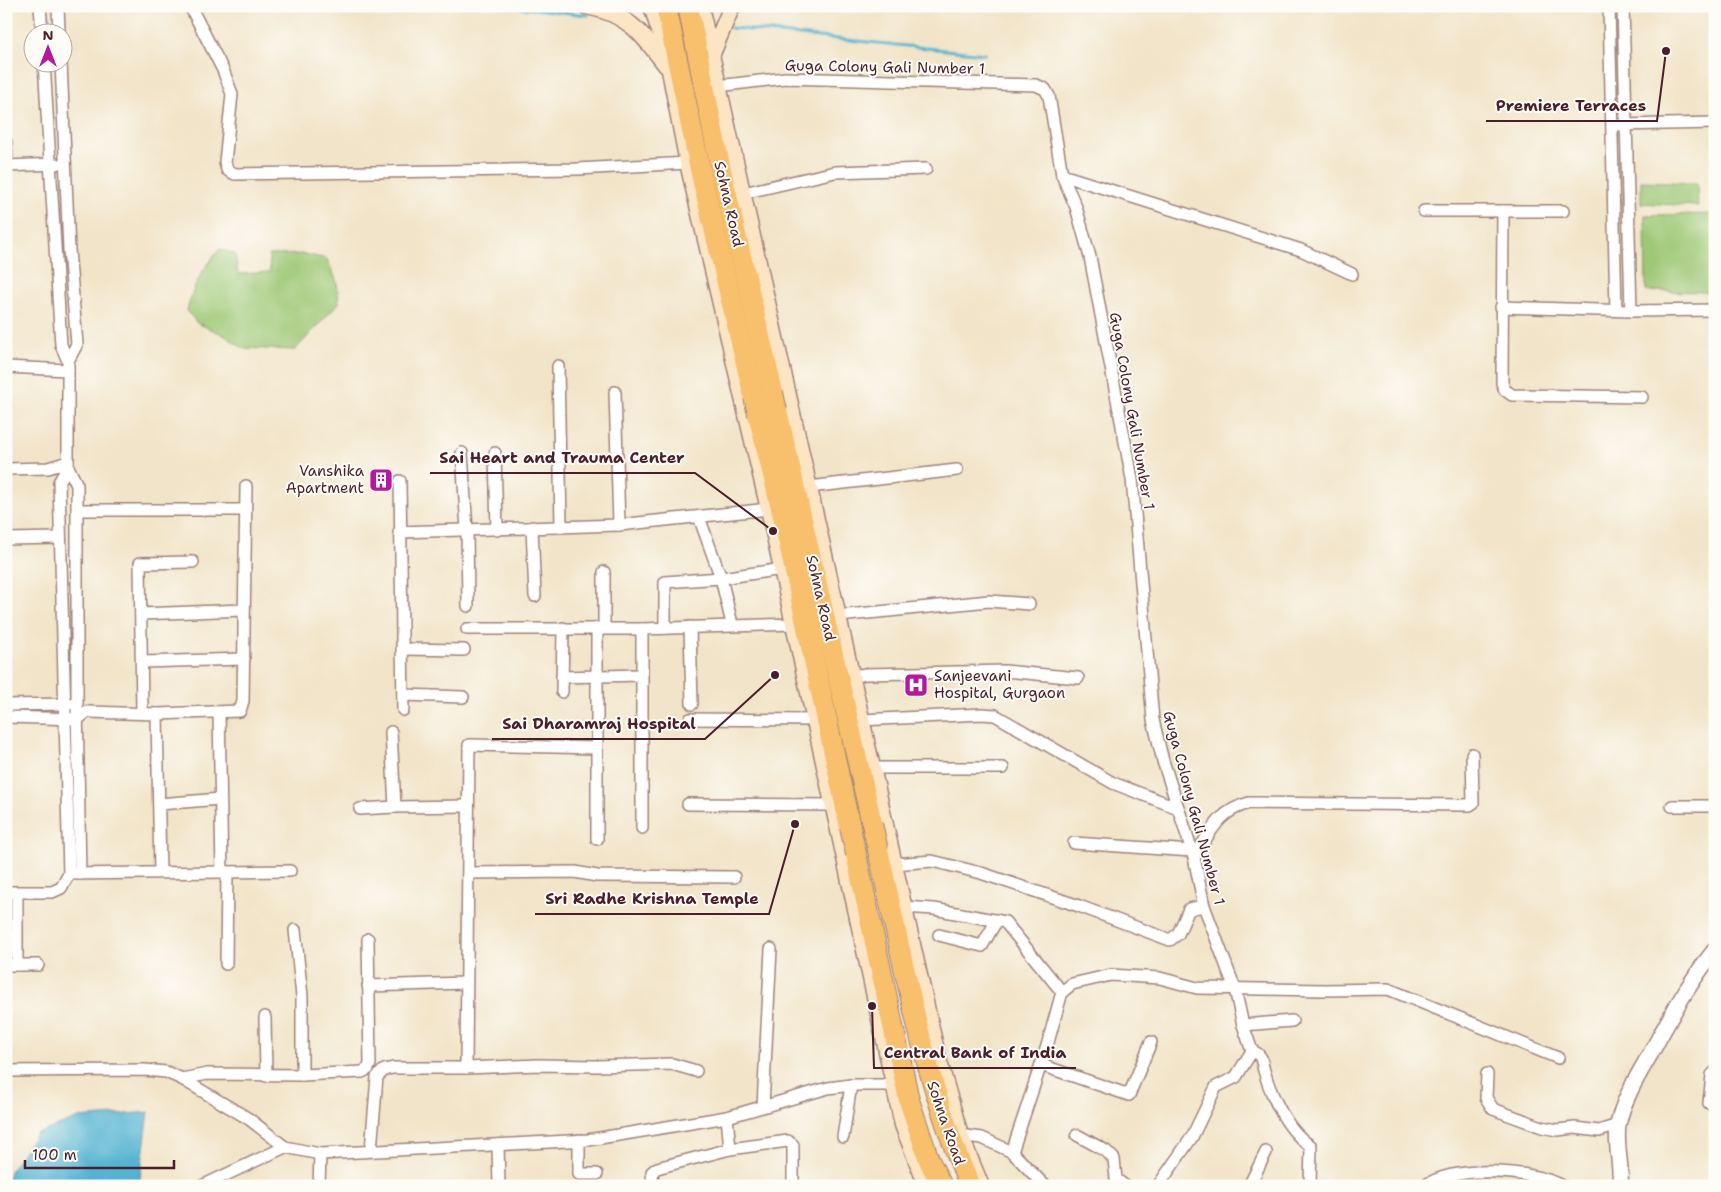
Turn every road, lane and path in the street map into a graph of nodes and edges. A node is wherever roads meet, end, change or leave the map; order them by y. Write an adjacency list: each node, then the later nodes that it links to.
1 (40, 6): 12 (street)
2 (58, 6): 13 (street)
3 (190, 6): 25 (street)
4 (586, 6): 15 (main road)
5 (652, 6): 15 (main road)
6 (666, 6): 44 (highway, Sohna Road)
7 (688, 6): 44 (highway, Sohna Road)
8 (700, 6): 14 (main road)
9 (732, 6): 14 (main road)
10 (1609, 6): 20 (street)
11 (1623, 6): 21 (street)
12 (41, 22)
13 (59, 22)
14 (711, 56): 18 (main road)
15 (669, 68): 25 (main road)
16 (45, 72): 23 (street)
17 (61, 72): 22 (street)
18 (718, 86): 29 (street, Guga Colony Gali Number 1); 30 (main road)
19 (1715, 123): 21 (street)
20 (1612, 125): 21 (street); 36 (street)
21 (1627, 125): 38 (street)
22 (64, 129): 23 (street); 27 (street)
23 (48, 130): 26 (street)
24 (6, 142): 26 (street)
25 (688, 163): 44 (main road)
26 (49, 164): 27 (street); 39 (street)
27 (65, 164): 39 (street)
28 (926, 169): 30 (street)
29 (1062, 175): 34 (street); 122 (street, Guga Colony Gali Number 1)
30 (742, 194): 44 (main road)
31 (1503, 211): 32 (street); 33 (street); 35 (street)
32 (1564, 211)
33 (1424, 212)
34 (1352, 274)
35 (1501, 307): 36 (street); 43 (street)
36 (1616, 310): 38 (street)
37 (1715, 310): 38 (street)
38 (1631, 311)
39 (68, 365): 41 (street); 47 (street)
40 (558, 366): 58 (street)
41 (6, 367)
42 (615, 392): 57 (street)
43 (1642, 397)
44 (766, 404): 52 (main road); 55 (main road); 125 (highway, Sohna Road); 127 (highway, Sohna Road)
45 (462, 453): 60 (street)
46 (495, 453): 61 (street)
47 (68, 465): 48 (street); 53 (street); 63 (street)
48 (6, 469)
49 (957, 470): 52 (street)
50 (400, 481): 62 (street)
51 (246, 486): 54 (street)
52 (809, 487): 74 (main road)
53 (77, 510): 54 (street); 96 (street)
54 (246, 510): 72 (street)
55 (769, 510): 56 (street); 66 (main road)
56 (699, 517): 57 (street); 68 (street)
57 (619, 525): 58 (street)
58 (561, 526): 59 (street)
59 (532, 527): 61 (street); 69 (street)
60 (467, 530): 61 (street); 62 (street); 71 (street)
61 (497, 530)
62 (399, 532): 83 (street)
63 (60, 538): 64 (street); 95 (street)
64 (6, 539)
65 (193, 562): 73 (street)
66 (783, 569): 68 (street); 76 (main road)
67 (604, 572): 79 (street)
68 (720, 578): 75 (street); 80 (street)
69 (534, 596)
70 (1029, 604): 74 (street)
71 (468, 606)
72 (244, 610): 73 (street); 85 (street)
73 (141, 614): 86 (street)
74 (838, 616): 89 (main road)
75 (732, 624): 76 (street); 77 (street)
76 (793, 624): 107 (main road)
77 (690, 627): 80 (street); 97 (street)
78 (563, 628): 79 (street); 81 (street); 90 (street)
79 (601, 628): 82 (street); 88 (street)
80 (664, 628): 82 (street)
81 (467, 629)
82 (642, 629): 87 (street)
83 (402, 649): 84 (street); 93 (street)
84 (464, 650)
85 (244, 659): 86 (street); 101 (street)
86 (142, 662): 100 (street)
87 (641, 675): 88 (street); 124 (street)
88 (596, 676): 90 (street); 110 (street)
89 (852, 676): 91 (street); 108 (main road)
90 (562, 677): 92 (street)
91 (1078, 678)
92 (562, 692)
93 (403, 695): 94 (street); 99 (street)
94 (463, 697)
95 (63, 704): 96 (street); 98 (street); 105 (street)
96 (76, 704): 104 (street)
97 (692, 704)
98 (6, 705)
99 (403, 710)
100 (142, 712): 102 (street); 104 (street)
101 (218, 712): 102 (street); 114 (street)
102 (157, 714): 115 (street)
103 (6, 716): 105 (street)
104 (83, 716): 105 (street); 135 (street)
105 (64, 718): 135 (street)
106 (690, 720): 107 (street)
107 (814, 720): 117 (main road)
108 (862, 720): 112 (main road); 122 (street)
109 (391, 732): 121 (street)
110 (596, 748): 118 (street); 126 (street)
111 (1472, 754): 129 (street)
112 (872, 768): 113 (street); 125 (main road)
113 (1003, 768)
114 (220, 799): 115 (street); 133 (street)
115 (160, 804): 132 (street)
116 (688, 804): 117 (street)
117 (833, 804): 127 (main road)
118 (468, 806): 121 (street); 134 (street)
119 (1672, 806): 120 (street)
120 (1715, 806)
121 (395, 807): 123 (street)
122 (1178, 808): 129 (street, Guga Colony Gali Number 1)
123 (360, 809)
124 (642, 828)
125 (879, 836): 127 (main road); 130 (main road); 193 (highway, Sohna Road)
126 (597, 839)
127 (849, 842): 169 (main road); 192 (highway, Sohna Road)
128 (1074, 843): 129 (street)
129 (1193, 854): 138 (street, Guga Colony Gali Number 1)
130 (894, 864): 138 (street); 139 (main road)
131 (290, 871): 133 (street)
132 (160, 872): 133 (street); 135 (street)
133 (224, 872): 146 (street)
134 (468, 873): 136 (street); 149 (street)
135 (75, 874): 137 (street)
136 (734, 877)
137 (11, 893): 147 (street)
138 (1204, 906): 151 (street, Guga Colony Gali Number 1)
139 (904, 907): 140 (street); 174 (main road)
140 (997, 920): 142 (street); 152 (street)
141 (295, 930): 165 (street)
142 (939, 935)
143 (368, 939): 150 (street)
144 (771, 949): 170 (street)
145 (1715, 950): 173 (street)
146 (226, 964)
147 (11, 965): 148 (street)
148 (38, 965)
149 (465, 983): 150 (street); 160 (street)
150 (368, 986): 165 (street)
151 (1235, 989): 152 (street); 155 (street, Guga Colony Gali Number 1); 158 (street)
152 (1062, 992): 159 (street)
153 (265, 1017): 166 (street)
154 (1292, 1021): 155 (street)
155 (1243, 1025): 157 (street, Guga Colony Gali Number 1)
156 (1151, 1042): 159 (street)
157 (1252, 1051): 197 (street); 199 (street, Guga Colony Gali Number 1)
158 (1558, 1058)
159 (1041, 1065): 182 (street)
160 (466, 1068): 162 (street); 181 (street)
161 (6, 1071): 167 (street)
162 (696, 1071)
163 (1715, 1072): 171 (street)
164 (1487, 1074): 173 (street)
165 (302, 1075): 166 (street)
166 (266, 1076): 167 (street)
167 (182, 1079): 179 (street)
168 (851, 1085): 169 (street); 170 (street); 176 (street)
169 (894, 1085): 191 (main road)
170 (763, 1106): 172 (street)
171 (1715, 1107)
172 (727, 1117): 177 (street); 180 (street)
173 (1618, 1125): 202 (street)
174 (960, 1135): 182 (street); 194 (main road)
175 (1077, 1135): 196 (street)
176 (843, 1136)
177 (579, 1140): 178 (street); 185 (street)
178 (498, 1145): 181 (street); 188 (street)
179 (285, 1147): 184 (street); 186 (street)
180 (730, 1149): 189 (street); 190 (street)
181 (370, 1150): 184 (street)
182 (1012, 1152): 195 (street)
183 (1266, 1152): 198 (street)
184 (320, 1154): 187 (street)
185 (597, 1174)
186 (202, 1186)
187 (319, 1186)
188 (500, 1186)
189 (652, 1186)
190 (793, 1186)
191 (927, 1186)
192 (942, 1186)
193 (970, 1186)
194 (981, 1186)
195 (1045, 1186)
196 (1125, 1186)
197 (1158, 1186)
198 (1249, 1186)
199 (1310, 1186)
200 (1424, 1186): 201 (street)
201 (1563, 1186)
202 (1620, 1186)

